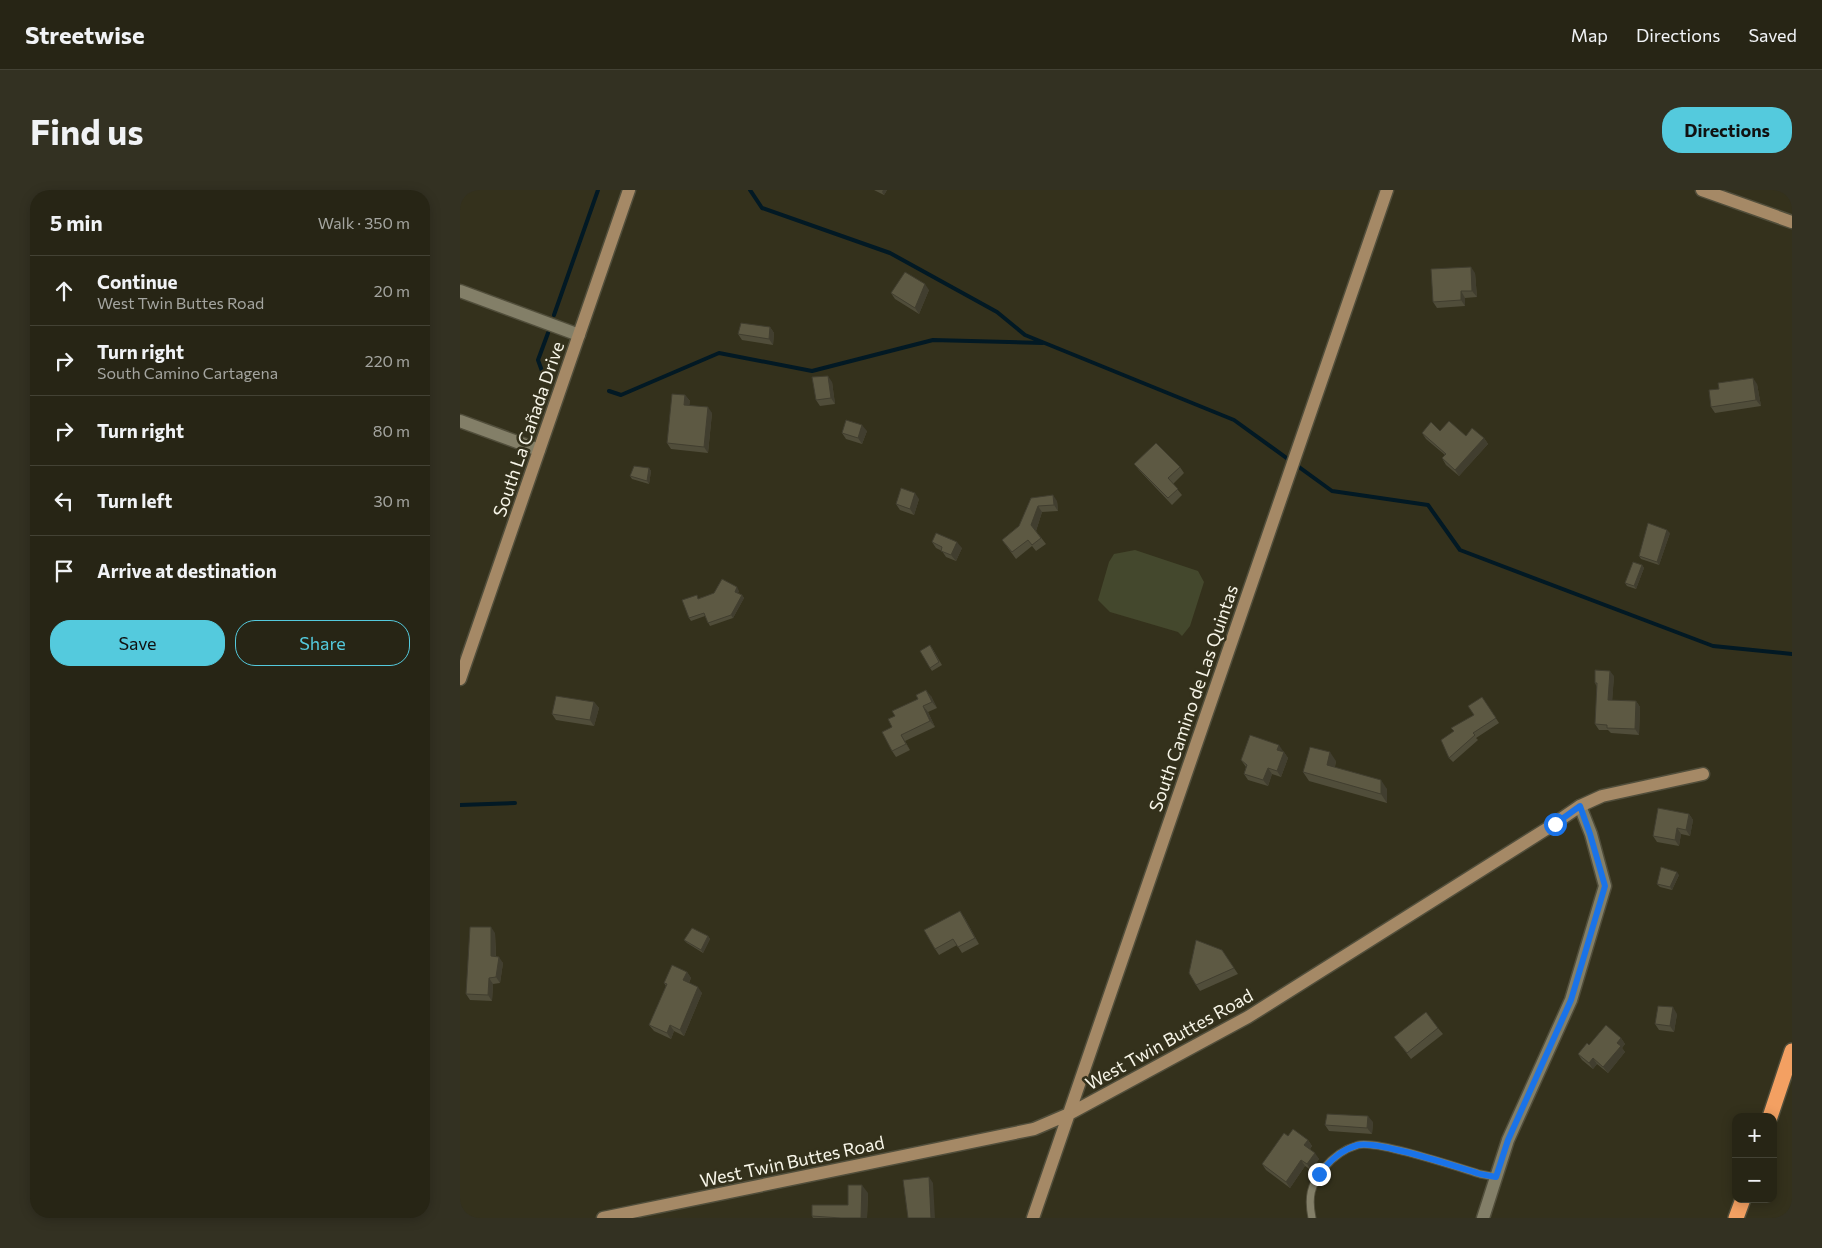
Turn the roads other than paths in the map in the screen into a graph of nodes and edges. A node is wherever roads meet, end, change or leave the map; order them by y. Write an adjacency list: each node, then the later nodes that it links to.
1 (629, 190): 6 (street, South La Cañada Drive)
2 (1388, 190): 14 (street, South Camino de Las Quintas)
3 (1702, 190): 4 (street)
4 (1792, 222)
5 (460, 291): 6 (street)
6 (579, 335): 8 (street, South La Cañada Drive)
7 (460, 421): 8 (street)
8 (539, 450): 9 (street, South La Cañada Drive)
9 (460, 679)
10 (1703, 774): 11 (street, West Twin Buttes Road)
11 (1580, 806): 14 (street, West Twin Buttes Road); 15 (street)
12 (1792, 1051): 13 (highway)
13 (1771, 1113)
14 (1069, 1114): 17 (street, West Twin Buttes Road); 18 (street, South Camino de Las Quintas)
15 (1496, 1177): 19 (lane); 20 (street)
16 (1741, 1203): 21 (highway)
17 (603, 1218)
18 (1033, 1218)
19 (1312, 1218)
20 (1484, 1218)
21 (1736, 1218)

